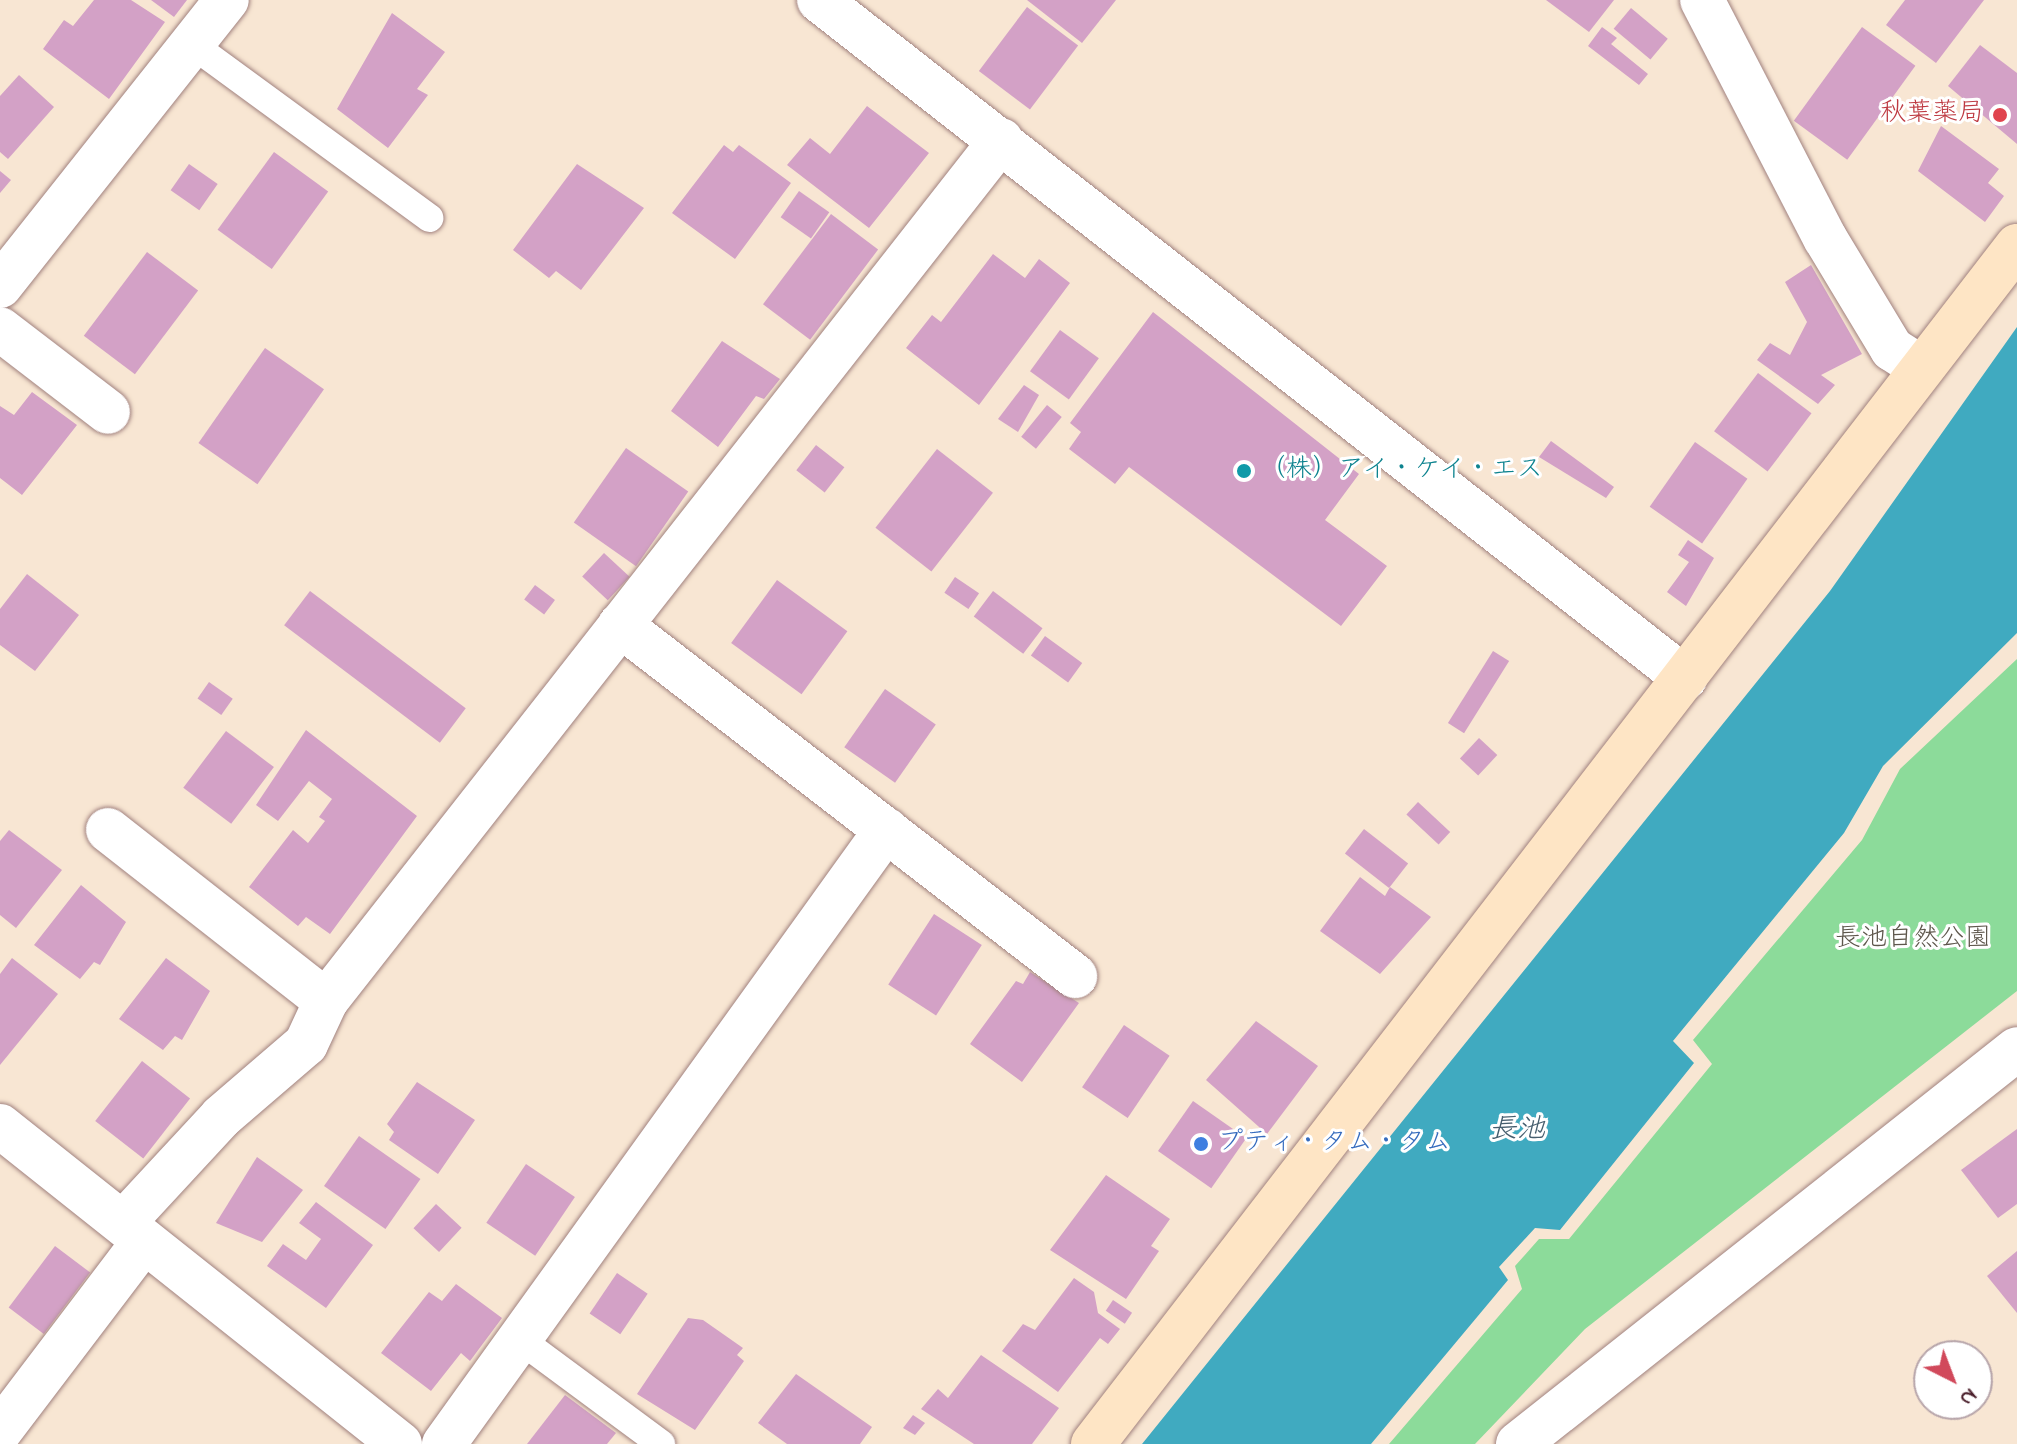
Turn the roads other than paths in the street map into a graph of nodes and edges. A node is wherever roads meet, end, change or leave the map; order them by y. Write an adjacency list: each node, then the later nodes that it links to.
1 (227, 0): 4 (street)
2 (819, 0): 5 (street)
3 (1702, 0): 10 (street)
4 (193, 45): 6 (lane); 8 (street)
5 (1001, 140): 12 (street); 13 (street)
6 (429, 218)
7 (2017, 246): 10 (street)
8 (0, 286)
9 (0, 329): 11 (street)
10 (1921, 368): 13 (street)
11 (108, 412)
12 (620, 625): 15 (street); 17 (street)
13 (1685, 678): 26 (street)
14 (108, 830): 17 (street)
15 (886, 830): 16 (street); 21 (street)
16 (1075, 976)
17 (326, 1001): 20 (street)
18 (2017, 1049): 27 (street)
19 (0, 1126): 20 (street)
20 (134, 1232): 22 (street); 23 (street)
21 (522, 1341): 24 (street); 25 (lane)
22 (0, 1431)
23 (400, 1444)
24 (444, 1444)
25 (661, 1444)
26 (1093, 1444)
27 (1518, 1444)

